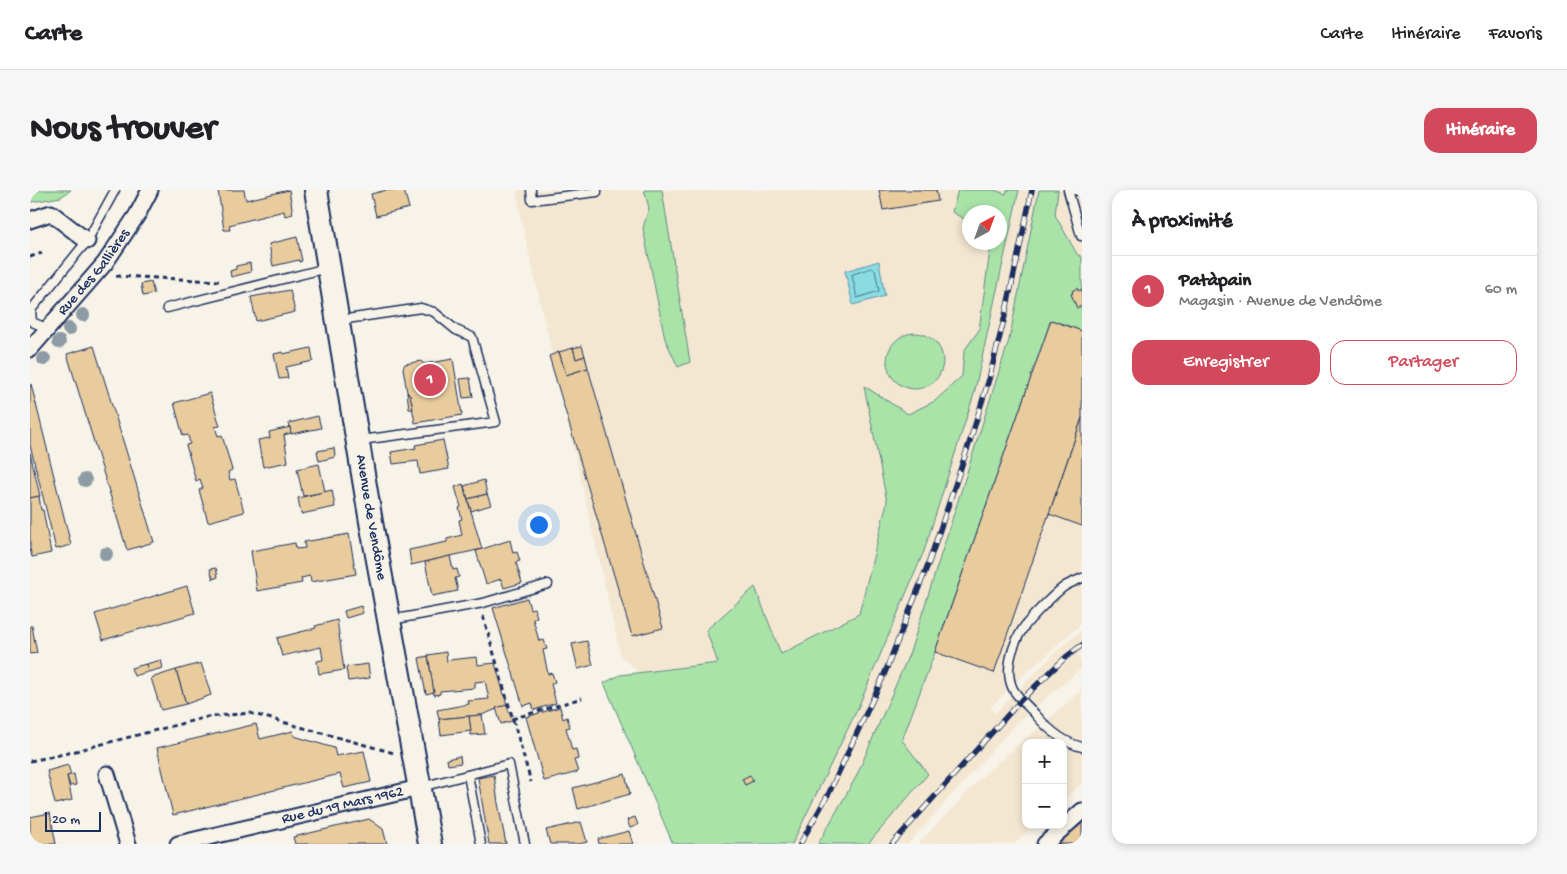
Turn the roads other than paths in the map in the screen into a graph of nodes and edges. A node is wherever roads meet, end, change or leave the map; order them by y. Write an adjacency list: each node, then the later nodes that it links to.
1 (116, 190): 11 (lane)
2 (150, 190): 15 (street, Rue des Gallières)
3 (316, 190): 12 (main road, Avenue de Vendôme)
4 (531, 190): 5 (lane)
5 (597, 190)
6 (1068, 190): 10 (lane)
7 (1073, 190): 8 (lane)
8 (1082, 191)
9 (30, 220): 11 (street)
10 (1082, 236)
11 (87, 241): 15 (lane)
12 (329, 267): 13 (lane); 14 (main road, Avenue de Vendôme)
13 (166, 308)
14 (338, 320): 17 (main road, Avenue de Vendôme); 17 (lane)
15 (49, 329): 16 (street, Rue des Gallières)
16 (30, 349)
17 (358, 440): 20 (main road, Avenue de Vendôme)
18 (1082, 578): 21 (lane)
19 (548, 584): 20 (lane)
20 (389, 621): 24 (main road, Avenue de Vendôme)
21 (1082, 747)
22 (108, 774): 26 (street)
23 (468, 775): 24 (lane); 29 (lane); 30 (lane)
24 (419, 788): 27 (street, Rue du 19 Mars 1962); 28 (main road, Avenue de Vendôme)
25 (1082, 811): 31 (street)
26 (128, 844)
27 (178, 844)
28 (430, 844)
29 (481, 844)
30 (525, 844)
31 (1045, 844)

